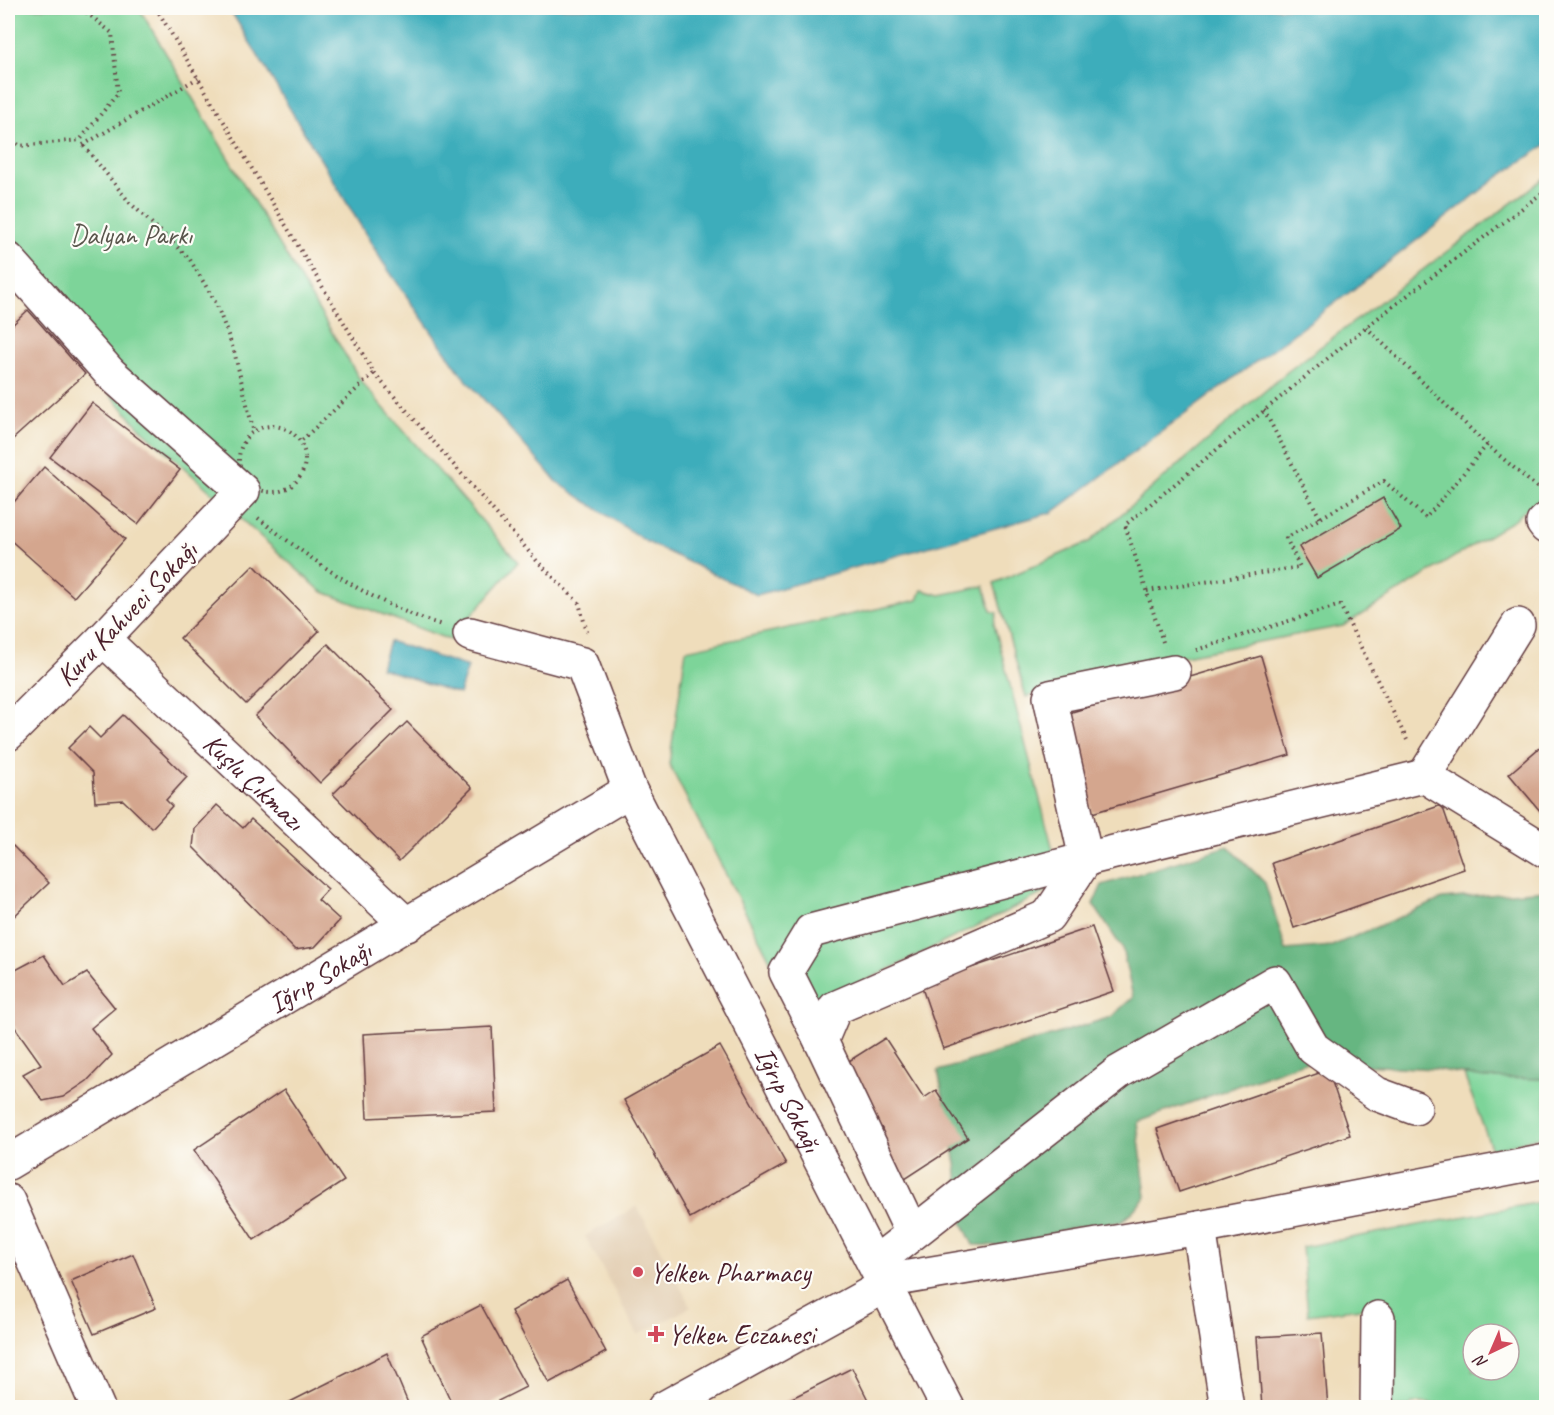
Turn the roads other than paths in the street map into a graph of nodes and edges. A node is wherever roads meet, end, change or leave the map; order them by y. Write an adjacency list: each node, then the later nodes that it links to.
1 (8, 258): 6 (street, Kuru Kahveci Sokağı)
2 (1546, 520): 3 (street)
3 (1546, 527)
4 (1518, 625): 9 (street)
5 (470, 634): 10 (street, Iğrıp Sokağı)
6 (102, 639): 8 (street, Kuru Kahveci Sokağı); 13 (street, Kuşlu Çıkmazı)
7 (1176, 657): 12 (street)
8 (8, 734)
9 (1424, 776): 11 (street); 12 (street)
10 (630, 790): 13 (street, Iğrıp Sokağı); 21 (street, Iğrıp Sokağı)
11 (1546, 851)
12 (1086, 859): 14 (street); 14 (street)
13 (407, 925): 17 (street, Iğrıp Sokağı)
14 (821, 1041): 20 (street)
15 (1415, 1108): 20 (street)
16 (1546, 1161): 19 (street)
17 (8, 1163)
18 (8, 1201): 23 (street)
19 (1199, 1227): 21 (street); 26 (street)
20 (912, 1233): 21 (street)
21 (880, 1275): 24 (street); 25 (street, Iğrıp Sokağı)
22 (1378, 1318): 27 (street)
23 (98, 1407)
24 (664, 1407)
25 (948, 1407)
26 (1227, 1407)
27 (1377, 1407)

